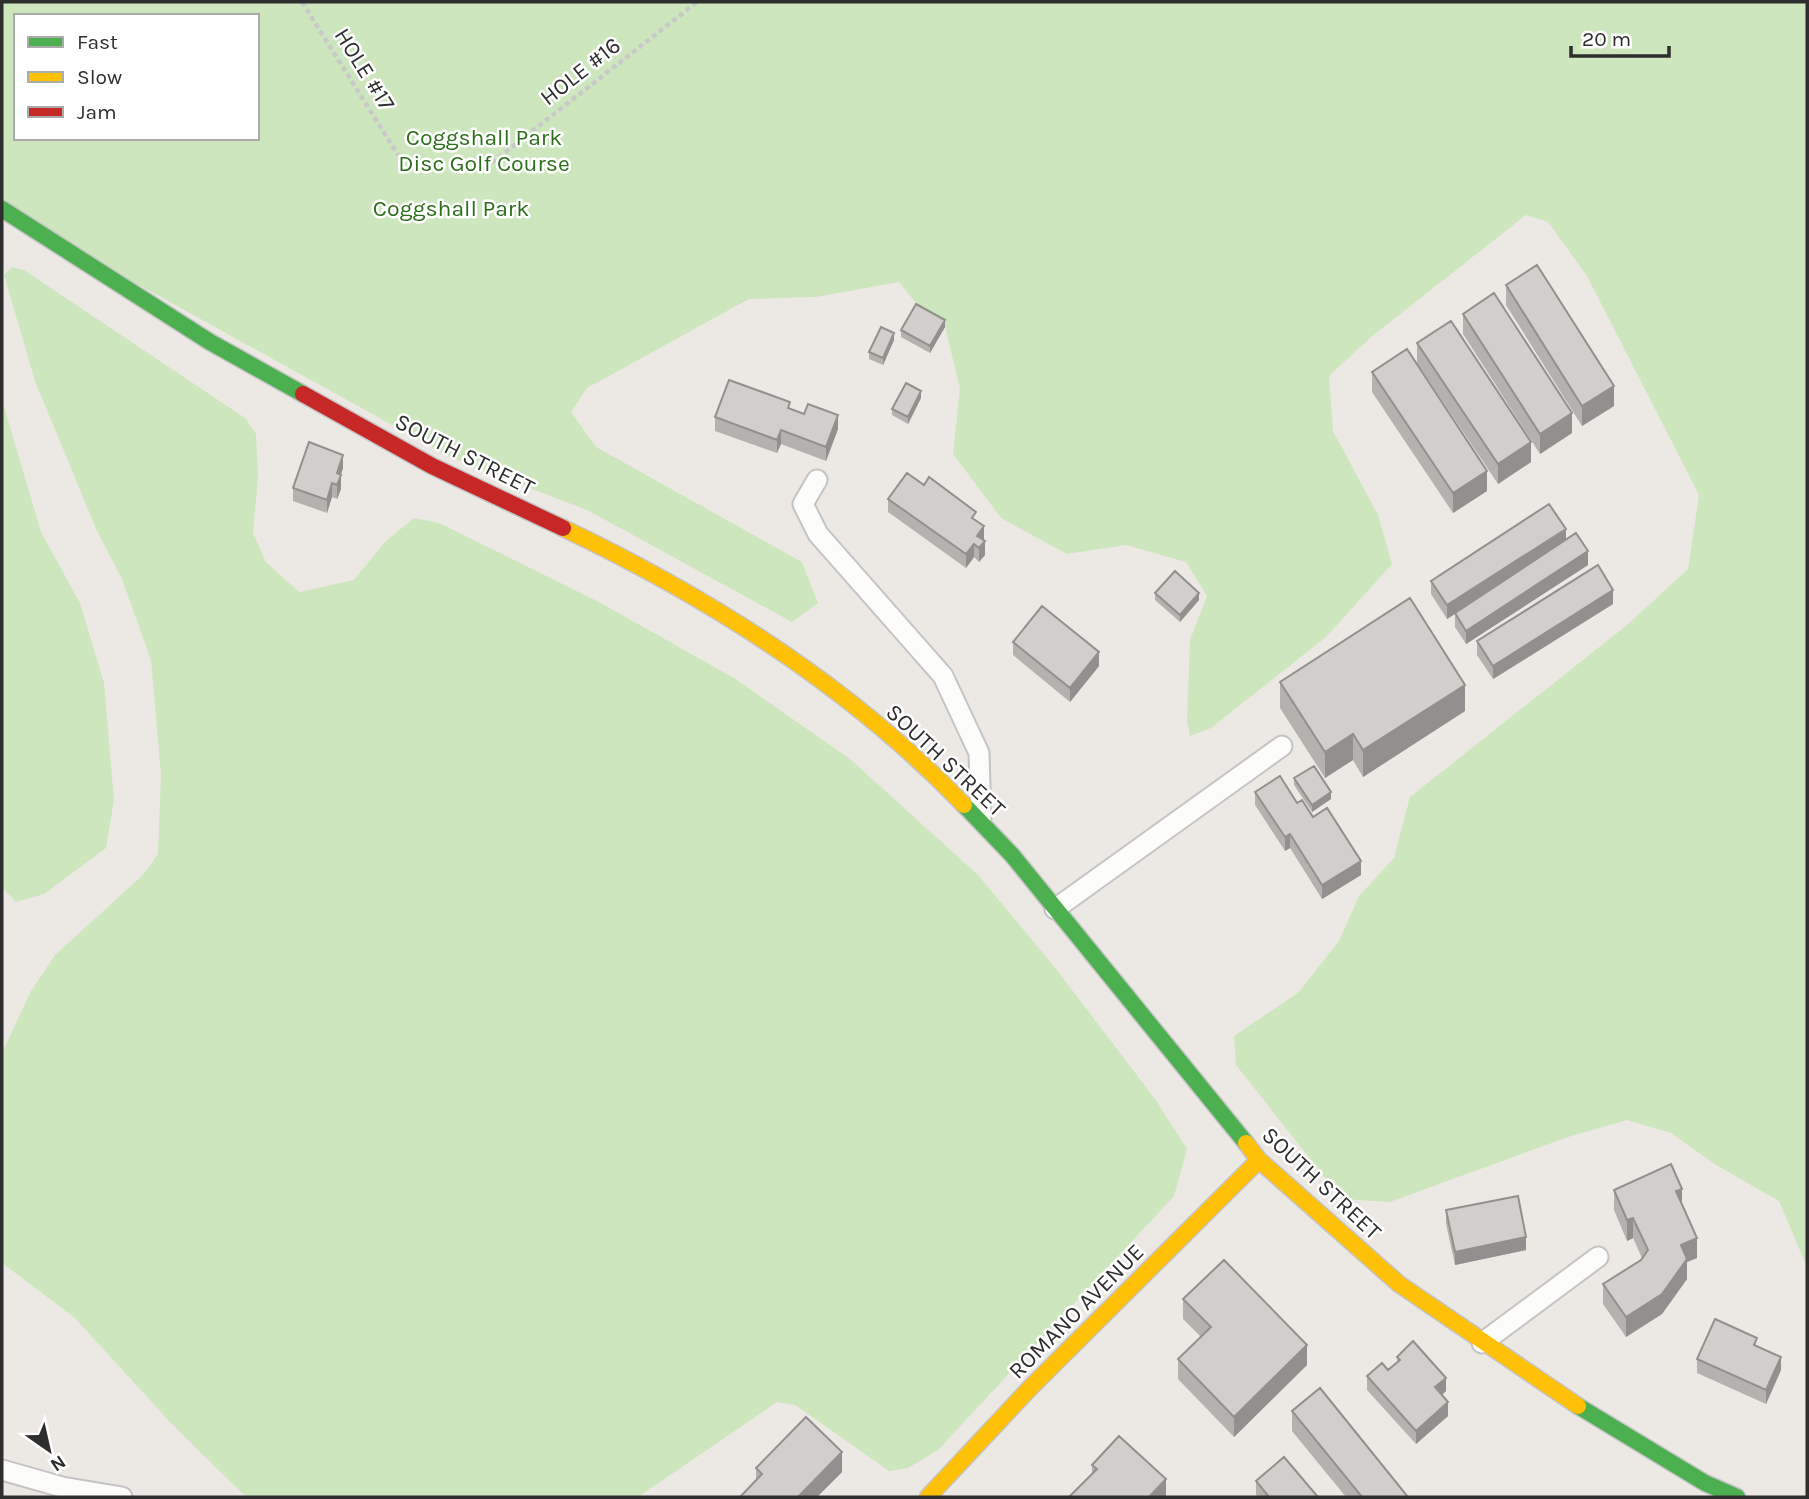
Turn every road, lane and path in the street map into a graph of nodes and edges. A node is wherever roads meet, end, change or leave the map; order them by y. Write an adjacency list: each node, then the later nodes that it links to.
1 (302, 2): 3 (path, HOLE #17)
2 (697, 2): 4 (path, HOLE #16)
3 (398, 155)
4 (485, 169)
5 (2, 209): 8 (main road, SOUTH STREET)
6 (817, 480): 8 (lane)
7 (1282, 746): 9 (lane)
8 (981, 823): 9 (main road, SOUTH STREET)
9 (1055, 909): 10 (main road, SOUTH STREET)
10 (1259, 1160): 12 (main road, SOUTH STREET); 15 (main road, ROMANO AVENUE)
11 (1598, 1257): 12 (lane)
12 (1482, 1343): 16 (main road, SOUTH STREET)
13 (2, 1470): 14 (lane)
14 (122, 1497)
15 (928, 1497)
16 (1737, 1497)

